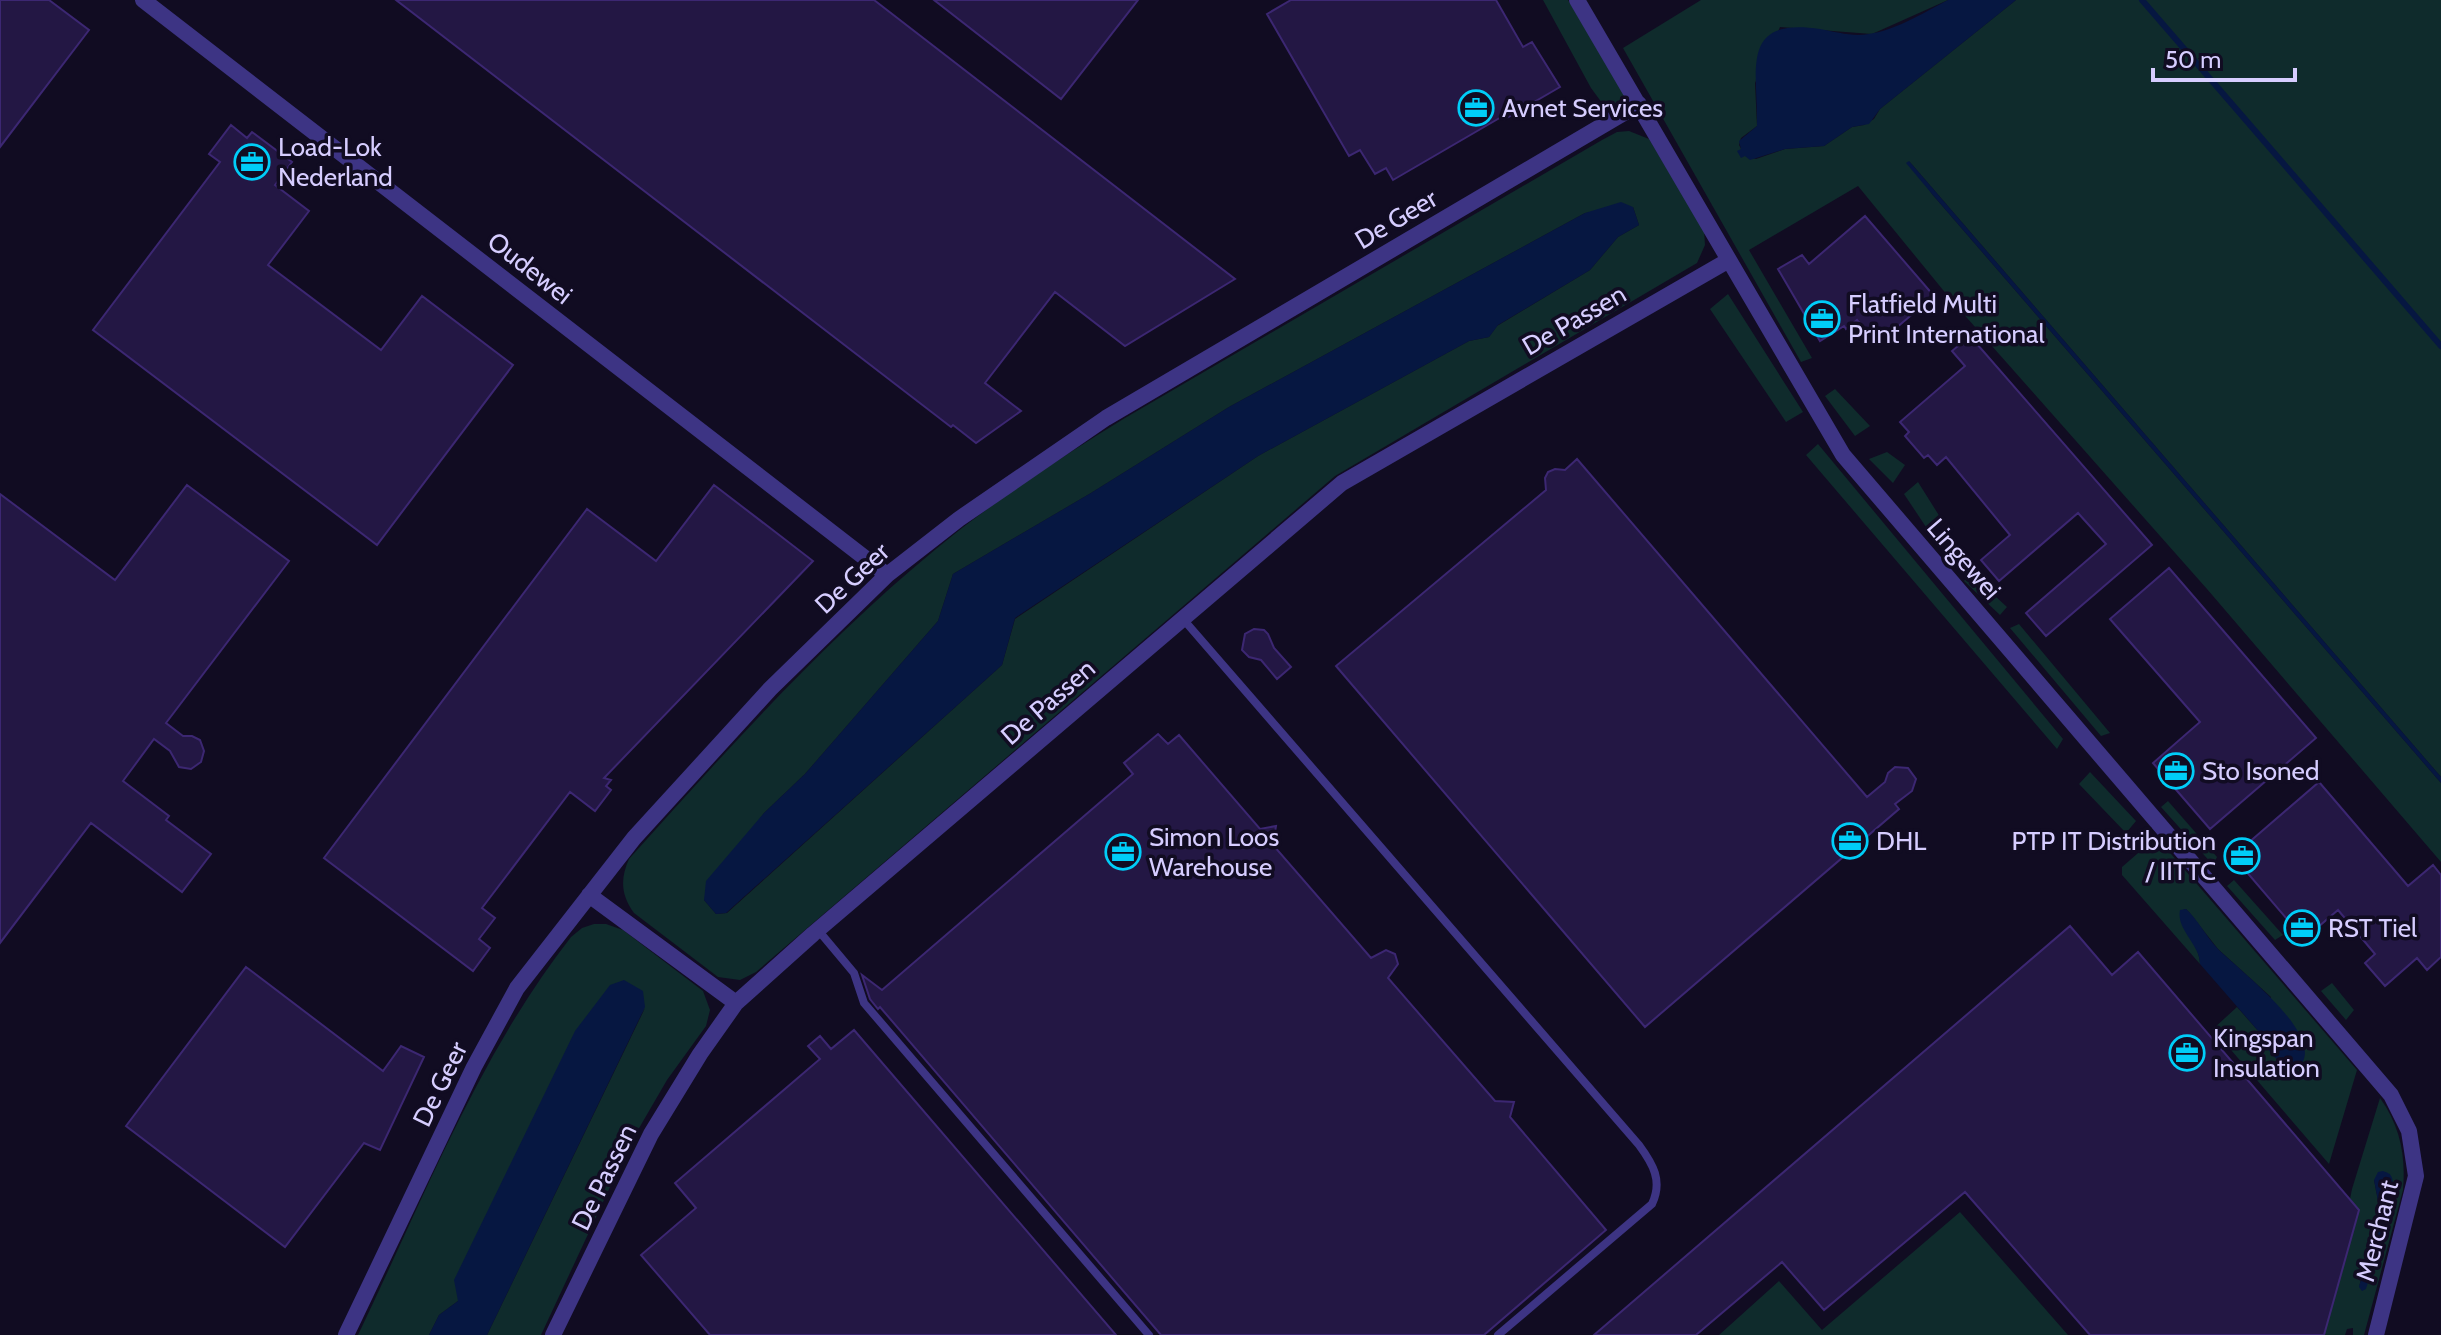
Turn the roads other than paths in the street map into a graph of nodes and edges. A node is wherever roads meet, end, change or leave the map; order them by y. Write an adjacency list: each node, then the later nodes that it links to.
1 (143, 0): 5 (street, Oudewei)
2 (1577, 0): 3 (street, Lingewei)
3 (1639, 104): 4 (street, Lingewei); 5 (street, De Geer)
4 (1729, 260): 6 (street, De Passen); 10 (street, Lingewei)
5 (887, 575): 7 (street, De Geer)
6 (1182, 618): 8 (street, De Passen); 14 (lane)
7 (589, 895): 9 (street); 11 (street, De Geer)
8 (818, 930): 9 (street, De Passen); 13 (lane)
9 (736, 1003): 12 (street, De Passen)
10 (2391, 1095): 15 (street, Merchant)
11 (346, 1335)
12 (553, 1335)
13 (1149, 1335)
14 (1498, 1335)
15 (2376, 1335)

